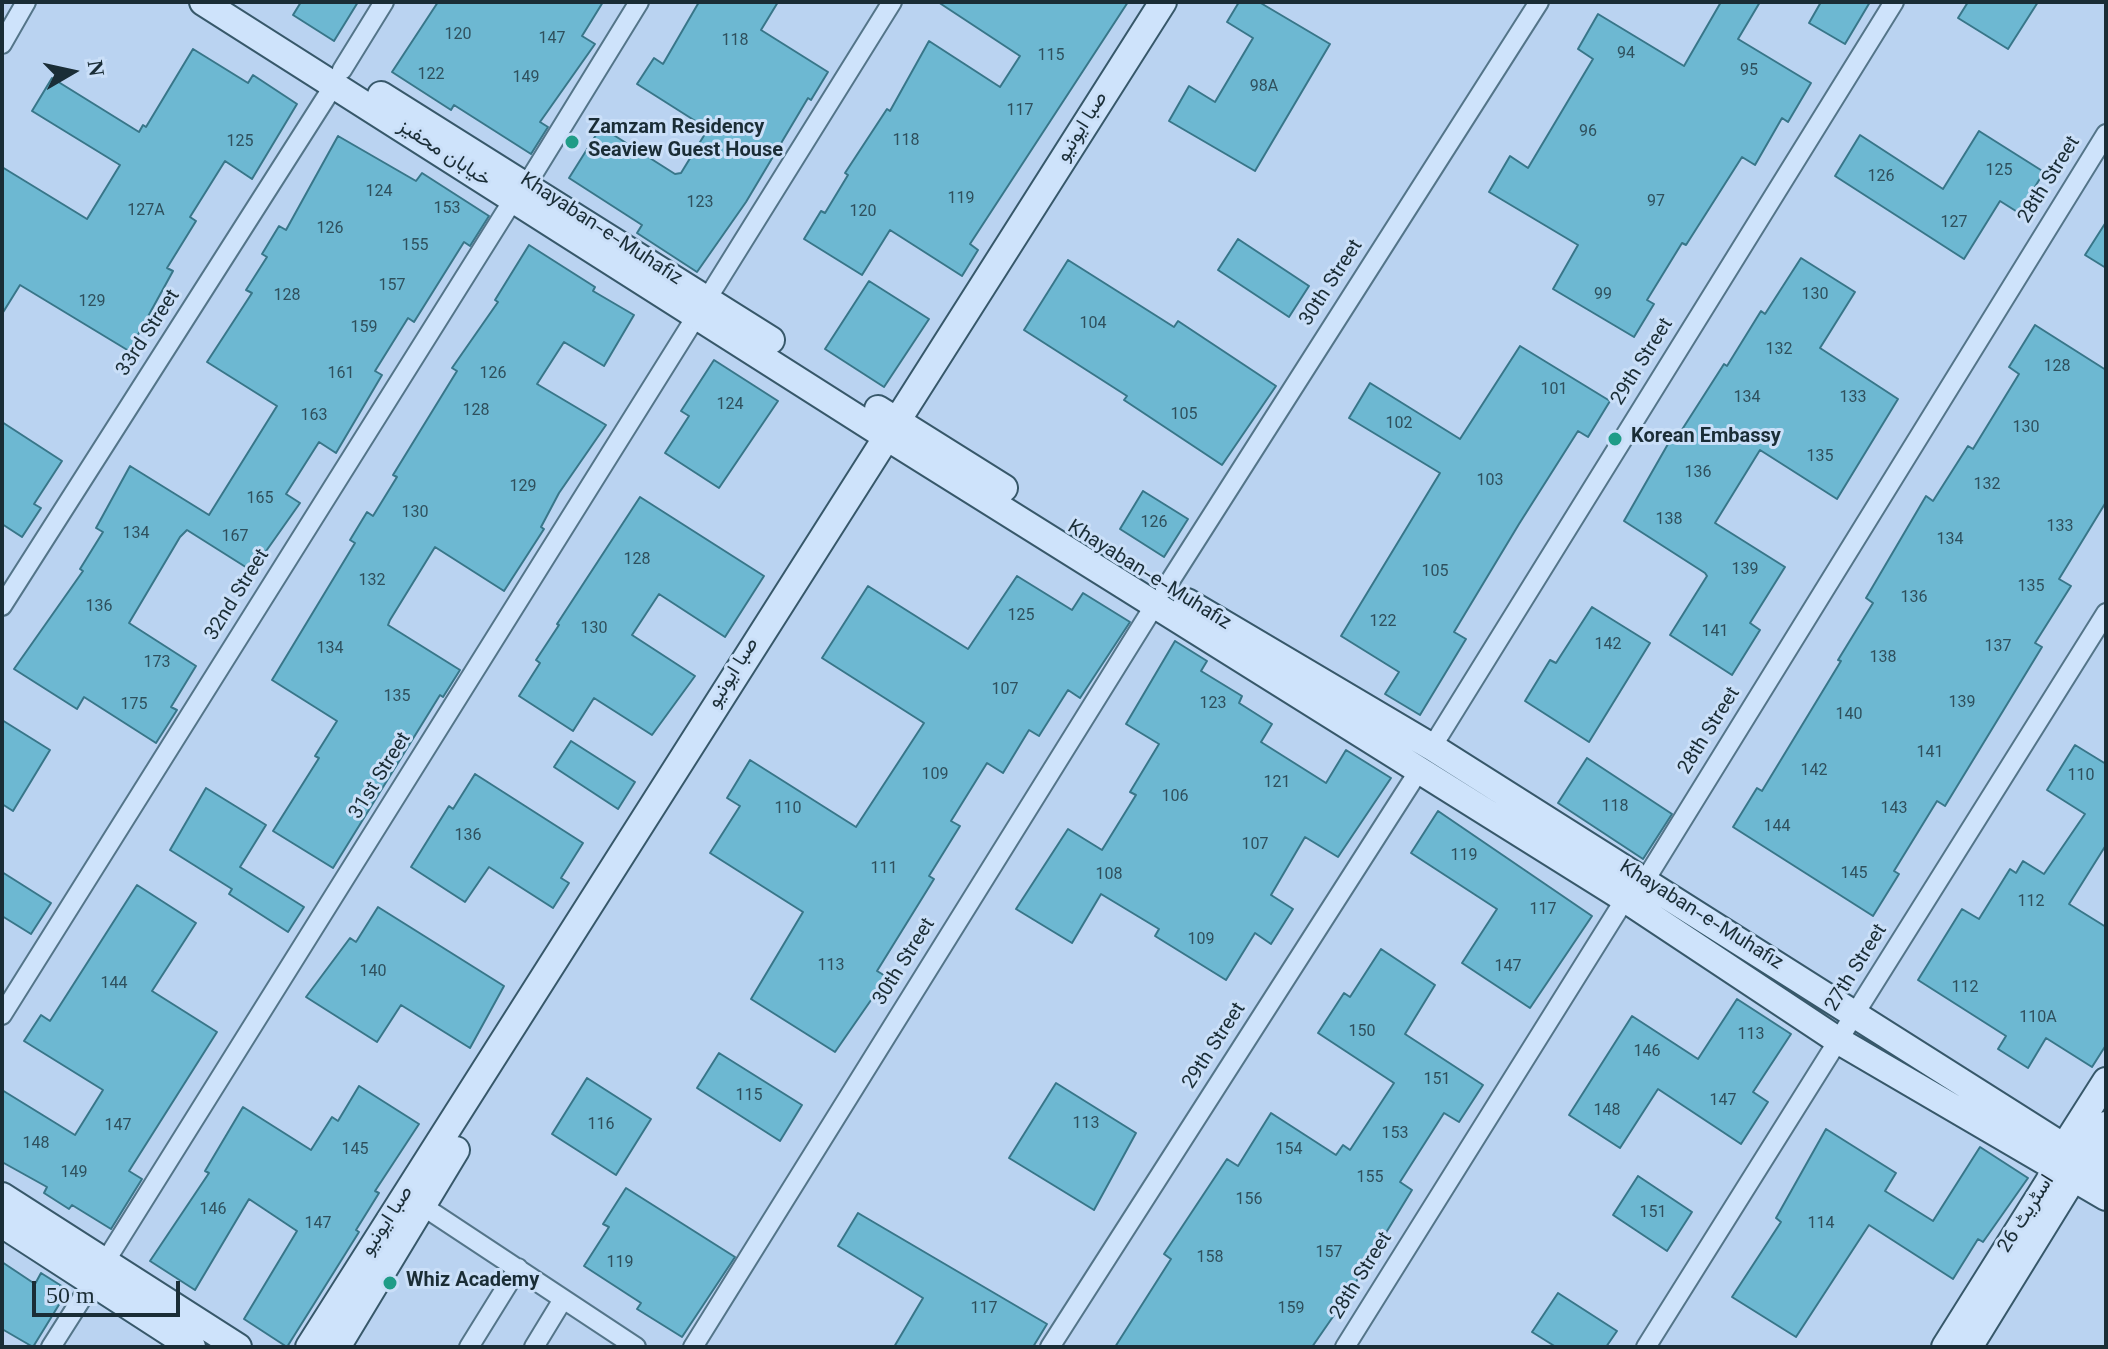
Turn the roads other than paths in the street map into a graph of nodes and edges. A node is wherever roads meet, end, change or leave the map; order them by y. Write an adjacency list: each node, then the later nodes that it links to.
1 (26, 2): 11 (street)
2 (203, 2): 12 (street, خیابان محفیز)
3 (235, 2): 12 (street)
4 (384, 2): 12 (street, 33rd Street)
5 (639, 2): 14 (street, 32nd Street)
6 (892, 2): 15 (street, 31st Street)
7 (1163, 2): 16 (street, صبا ایونیو)
8 (1184, 2): 16 (street, صبا ایونیو)
9 (1539, 2): 17 (street, 30th Street)
10 (1894, 2): 20 (street, 29th Street)
11 (2, 44)
12 (338, 78): 14 (street, خیابان محفیز); 18 (street, 33rd Street)
13 (2106, 134): 22 (street, 28th Street)
14 (520, 192): 15 (street, خیابان محفیز); 23 (street, 32nd Street)
15 (702, 307): 16 (street, خیابان محفیز); 34 (street, 31st Street)
16 (899, 432): 17 (street, Khayaban-e-Muhafiz); 31 (street, صبا ایونیو)
17 (1161, 596): 20 (street, Khayaban-e-Muhafiz); 21 (street, Khayaban-e-Muhafiz); 45 (street, 30th Street)
18 (2, 606)
19 (2106, 613): 24 (street, 27th Street)
20 (1432, 747): 22 (street, Khayaban-e-Muhafiz)
21 (1418, 772): 22 (street, Khayaban-e-Muhafiz); 46 (street, 29th Street)
22 (1635, 890): 24 (street, Khayaban-e-Muhafiz); 25 (street, Khayaban-e-Muhafiz); 47 (street, 28th Street)
23 (2, 1015)
24 (1855, 1015): 25 (street, 27th Street); 28 (street, Khayaban-e-Muhafiz)
25 (1839, 1041): 28 (street, Khayaban-e-Muhafiz); 48 (street, 27th Street)
26 (2106, 1081): 28 (street, اسٹریٹ 26)
27 (2106, 1125): 28 (street, اسٹریٹ 26)
28 (2078, 1163): 30 (street); 49 (street, اسٹریٹ 26); 50 (street, اسٹریٹ 26)
29 (2, 1196): 34 (street)
30 (2106, 1197)
31 (414, 1201): 33 (street); 40 (street, صبا ایونیو); 41 (street, صبا ایونیو)
32 (2, 1224): 34 (street)
33 (518, 1268): 35 (street); 42 (street)
34 (98, 1273): 37 (street, 31st Street); 38 (street); 39 (street)
35 (562, 1301): 36 (street); 43 (street)
36 (606, 1339): 44 (street)
37 (51, 1347)
38 (192, 1347)
39 (238, 1347)
40 (309, 1347)
41 (337, 1347)
42 (469, 1347)
43 (534, 1347)
44 (636, 1347)
45 (693, 1347)
46 (1050, 1347)
47 (1345, 1347)
48 (1646, 1347)
49 (1945, 1347)
50 (1969, 1347)

